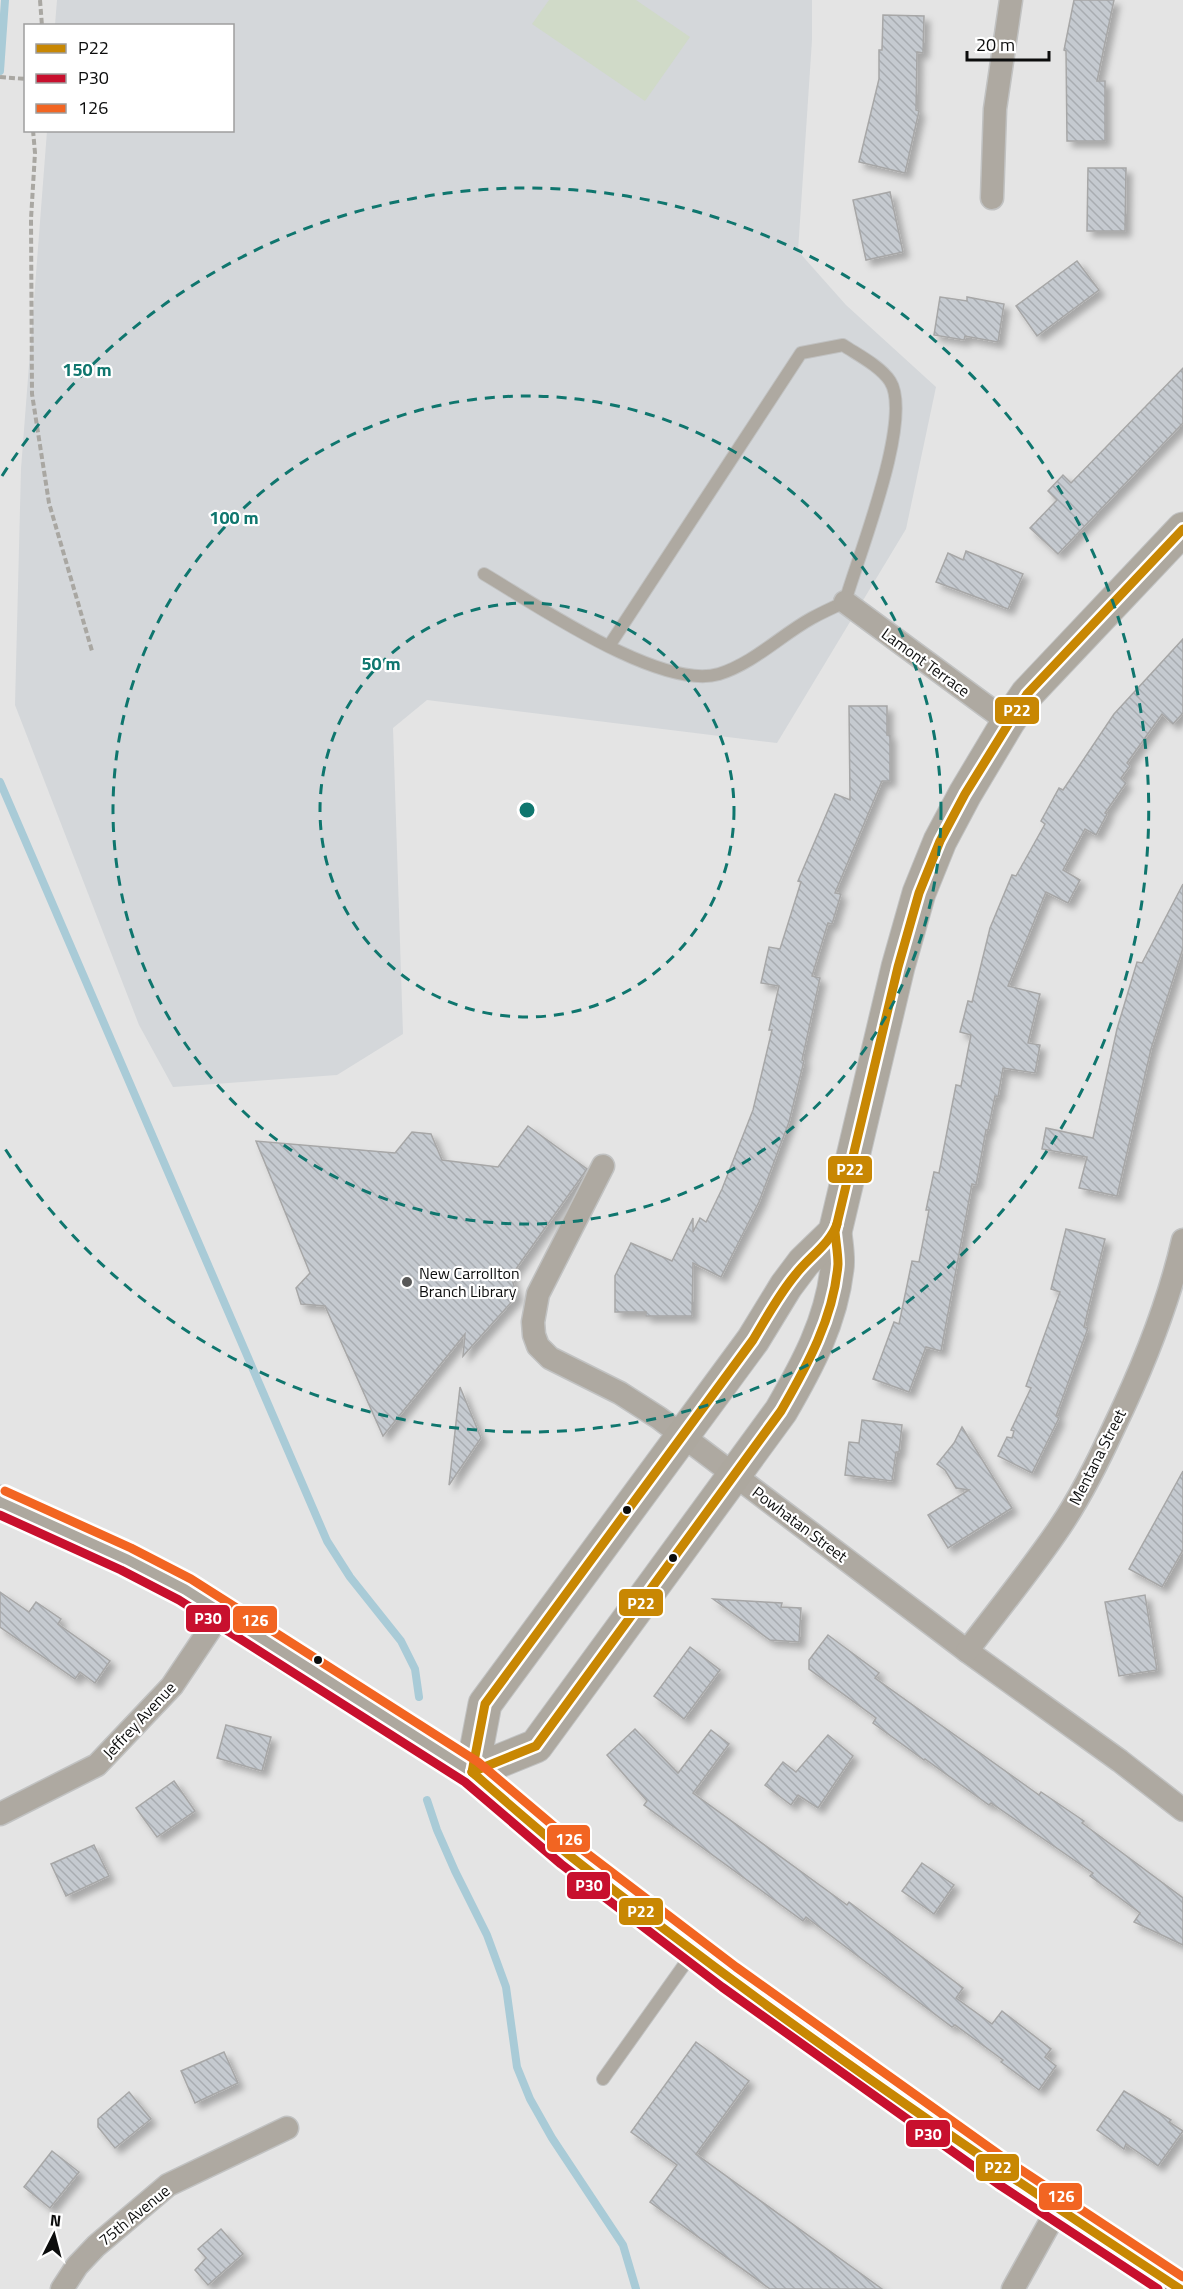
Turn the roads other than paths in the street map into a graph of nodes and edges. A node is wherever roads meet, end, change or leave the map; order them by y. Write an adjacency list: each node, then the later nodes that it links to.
1 (1011, 0): 2 (street)
2 (992, 198)
3 (1183, 529): 7 (street)
4 (484, 574): 6 (lane)
5 (845, 602): 6 (lane); 6 (lane); 7 (street, Lamont Terrace)
6 (609, 646)
7 (1008, 722): 9 (street)
8 (603, 1166): 11 (street, Powhatan Street)
9 (835, 1232): 11 (street); 12 (street)
10 (1183, 1240): 15 (street, Mentana Street)
11 (682, 1435): 12 (street, Powhatan Street); 16 (street)
12 (734, 1474): 15 (street, Powhatan Street); 16 (street)
13 (0, 1502): 14 (street)
14 (221, 1613): 16 (street); 18 (street, Jeffrey Avenue)
15 (967, 1651): 17 (street, Powhatan Street)
16 (472, 1772): 19 (street)
17 (1183, 1810)
18 (0, 1814)
19 (695, 1950): 20 (lane); 22 (street)
20 (603, 2079)
21 (287, 2128): 23 (street, 75th Avenue)
22 (1057, 2210): 24 (street); 25 (street)
23 (62, 2289)
24 (1013, 2289)
25 (1180, 2289)

